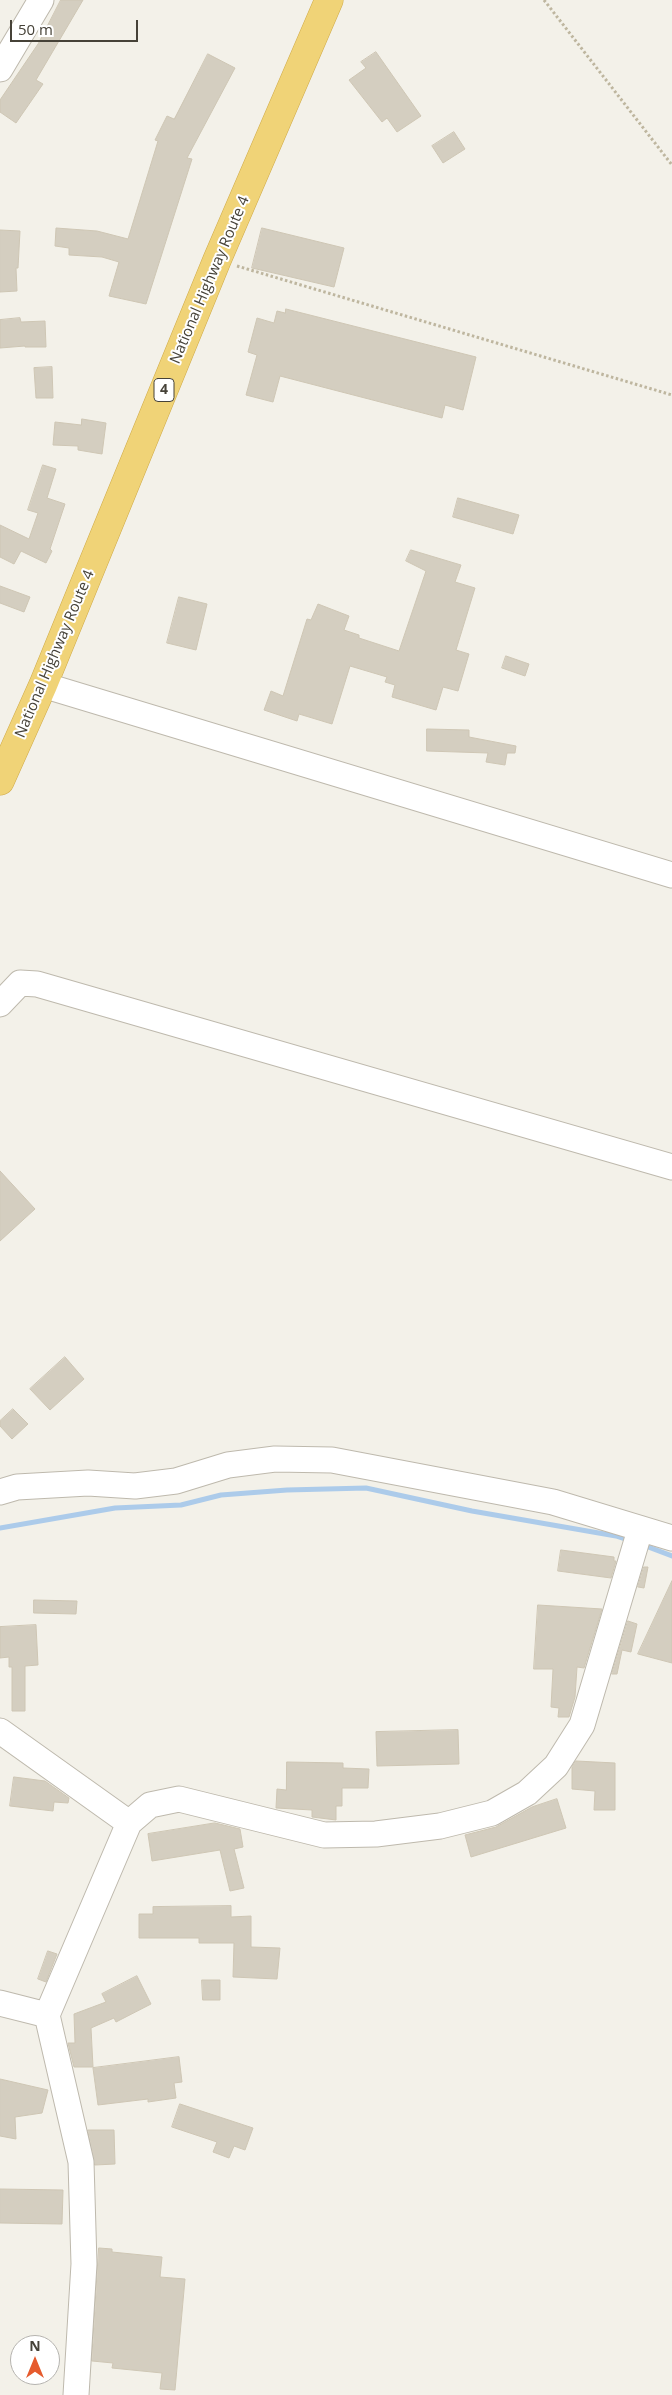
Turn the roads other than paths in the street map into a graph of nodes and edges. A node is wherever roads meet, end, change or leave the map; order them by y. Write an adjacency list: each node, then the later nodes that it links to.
1 (40, 0): 3 (street)
2 (329, 0): 4 (highway, National Highway Route 4 / 4)
3 (0, 69)
4 (43, 685): 5 (highway, National Highway Route 4 / 4); 6 (street)
5 (0, 781)
6 (672, 875)
7 (0, 1004): 8 (street)
8 (672, 1167)
9 (0, 1492): 11 (street)
10 (672, 1538): 11 (street)
11 (637, 1539): 13 (street)
12 (0, 1731): 13 (street)
13 (129, 1823): 15 (street)
14 (0, 2002): 15 (street)
15 (47, 2016): 16 (street)
16 (76, 2395)

